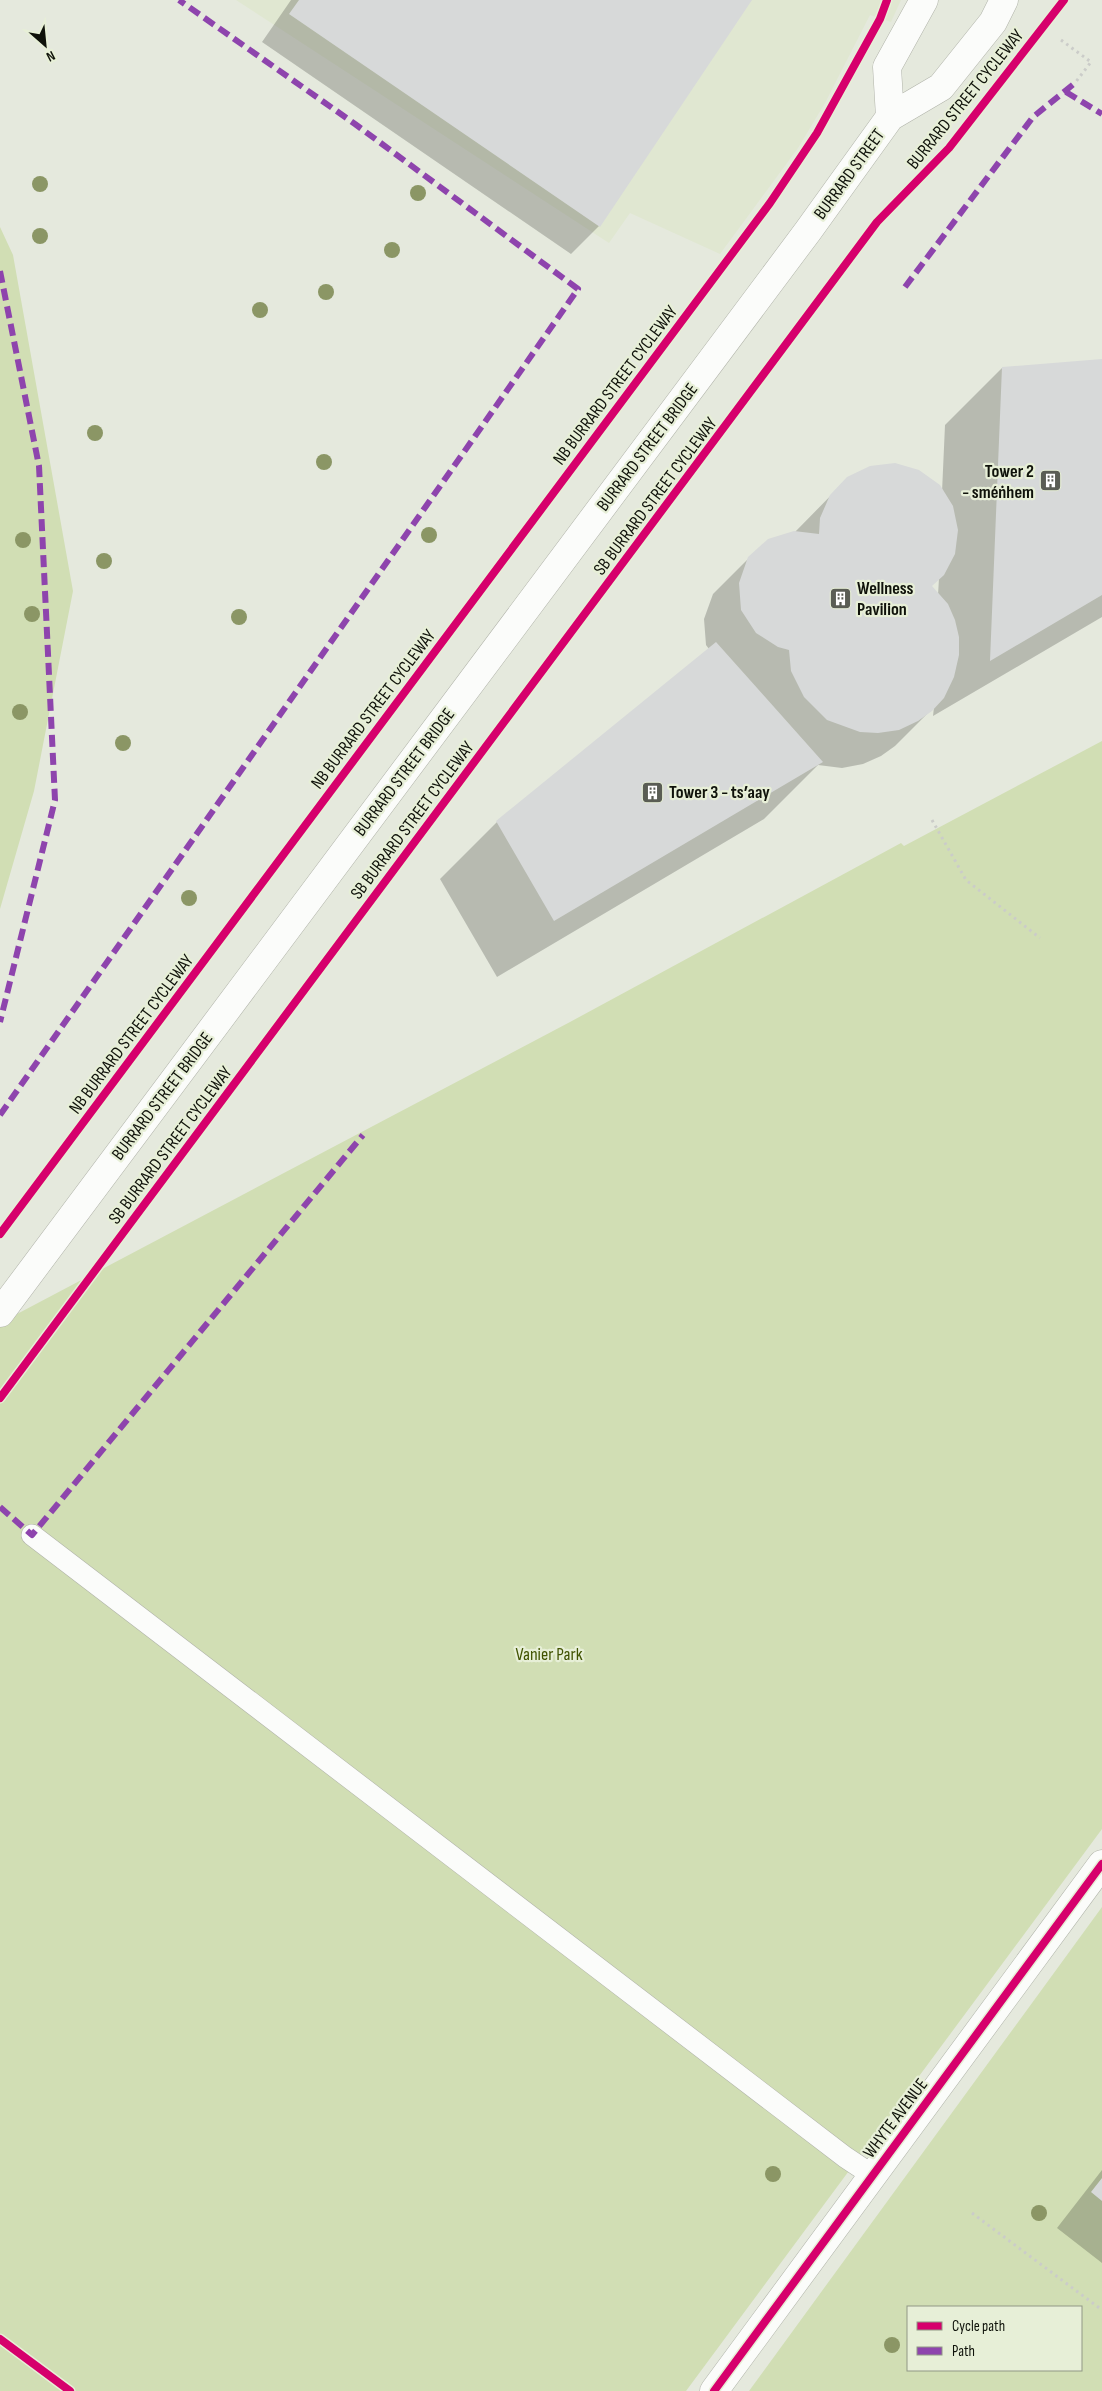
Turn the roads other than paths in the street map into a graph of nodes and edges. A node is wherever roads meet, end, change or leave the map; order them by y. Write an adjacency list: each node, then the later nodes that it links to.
1 (924, 0): 3 (main road, BURRARD STREET)
2 (1004, 0): 3 (main road, BURRARD STREET)
3 (890, 117): 4 (main road, BURRARD STREET)
4 (808, 231): 5 (main road, BURRARD STREET BRIDGE)
5 (0, 1313)
6 (32, 1535): 8 (lane)
7 (1102, 1864): 8 (main road, WHYTE AVENUE)
8 (872, 2174): 9 (main road, WHYTE AVENUE)
9 (714, 2391)

